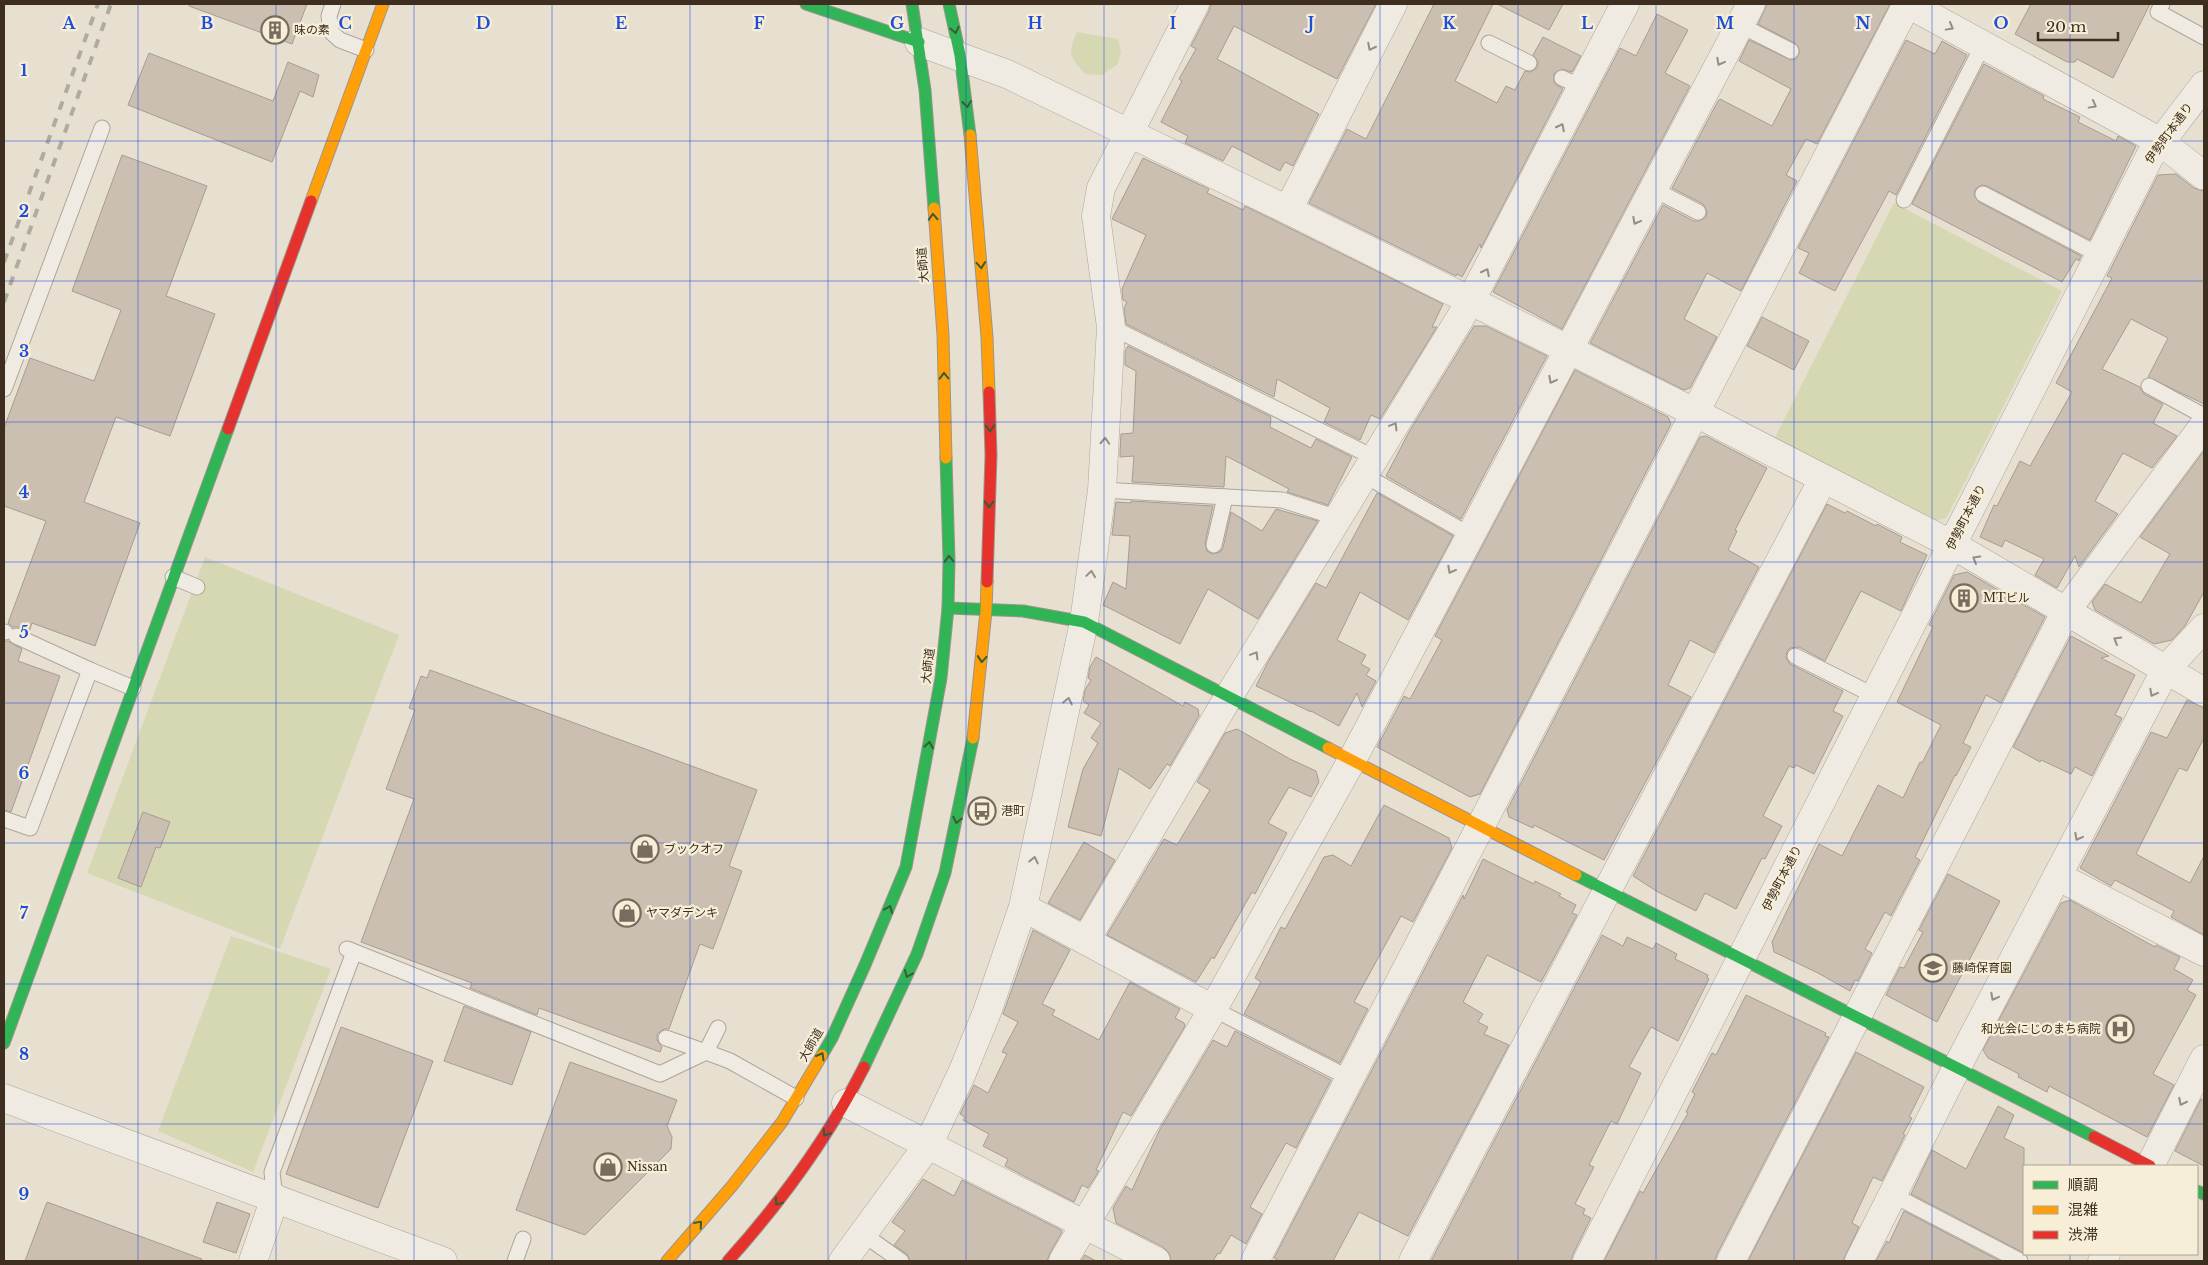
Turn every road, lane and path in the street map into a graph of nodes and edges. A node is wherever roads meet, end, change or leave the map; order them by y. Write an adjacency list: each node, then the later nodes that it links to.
1 (332, 4): 16 (lane)
2 (383, 4): 16 (main road)
3 (806, 4): 13 (main road)
4 (912, 4): 13 (main road, 大師道)
5 (949, 4): 18 (main road, one-way to 18)
6 (1195, 4): 22 (street)
7 (1393, 4): 28 (street, one-way to 28)
8 (1625, 4): 31 (street, one-way to 8)
9 (1908, 4): 15 (street, one-way to 15); 36 (street)
10 (2162, 4): 12 (lane)
11 (1746, 14): 17 (lane); 25 (street, one-way to 25)
12 (2204, 37)
13 (919, 42): 18 (street); 49 (main road, 大師道, one-way to 13)
14 (1489, 43): 19 (lane)
15 (1983, 45): 23 (street, one-way to 23); 27 (lane)
16 (366, 50): 47 (main road)
17 (1791, 51)
18 (960, 55): 22 (street); 50 (main road, one-way to 50)
19 (1529, 62)
20 (2204, 85): 23 (street, 伊勢町本通り)
21 (102, 128): 35 (lane)
22 (1128, 133): 28 (street); 32 (street)
23 (2161, 142): 24 (street); 30 (street, 伊勢町本通り)
24 (2204, 176)
25 (1653, 189): 29 (lane); 33 (street, one-way to 33)
26 (1983, 194): 30 (lane)
27 (1904, 200)
28 (1288, 210): 31 (street)
29 (1698, 212)
30 (2099, 255): 45 (street, 伊勢町本通り)
31 (1470, 302): 33 (street); 39 (street, one-way to 31)
32 (1111, 327): 39 (lane); 41 (street, one-way to 32)
33 (1568, 350): 36 (street); 44 (street, one-way to 44)
34 (2148, 386): 37 (lane)
35 (4, 390)
36 (1696, 413): 40 (street); 64 (street)
37 (2204, 416)
38 (2204, 425): 51 (street)
39 (1370, 467): 43 (street); 44 (lane)
40 (1823, 479): 45 (street); 66 (street)
41 (1102, 490): 42 (lane); 52 (street, one-way to 41)
42 (1225, 497): 43 (lane); 46 (lane)
43 (1338, 518): 60 (street, one-way to 43)
44 (1470, 535): 62 (street, one-way to 62)
45 (1951, 544): 51 (street, one-way to 45); 61 (street, 伊勢町本通り)
46 (1214, 545)
47 (173, 577): 48 (lane); 58 (main road)
48 (198, 587)
49 (948, 608): 50 (main road); 81 (main road, 大師道, one-way to 49)
50 (986, 611): 52 (main road); 82 (main road, one-way to 82)
51 (2066, 611): 56 (street, one-way to 51); 72 (street)
52 (1084, 622): 60 (main road); 67 (street, one-way to 52)
53 (2204, 628): 56 (street)
54 (8, 633): 57 (lane)
55 (1795, 656): 61 (lane)
56 (2166, 669): 59 (street); 65 (street, one-way to 65)
57 (90, 670): 58 (lane); 63 (lane)
58 (133, 688): 75 (main road)
59 (2204, 692)
60 (1230, 696): 62 (main road); 68 (street)
61 (1875, 696): 70 (street, 伊勢町本通り)
62 (1352, 760): 64 (main road); 71 (street)
63 (4, 819)
64 (1482, 827): 66 (main road); 79 (street)
65 (2057, 876): 69 (street); 78 (street, one-way to 78)
66 (1607, 890): 70 (main road); 101 (street)
67 (1024, 907): 68 (street); 83 (street)
68 (1086, 940): 71 (street)
69 (2204, 952)
70 (1742, 958): 72 (main road); 102 (street, 伊勢町本通り)
71 (1213, 1009): 79 (lane); 88 (street)
72 (1858, 1017): 78 (main road); 103 (street)
73 (718, 1028): 76 (lane)
74 (666, 1038): 76 (lane)
75 (4, 1043)
76 (706, 1052): 81 (lane); 87 (lane)
77 (2204, 1059): 85 (street, one-way to 85)
78 (1957, 1067): 84 (main road); 86 (street)
79 (1351, 1079): 100 (street)
80 (4, 1098): 87 (street)
81 (796, 1098): 94 (main road, 大師道, one-way to 81)
82 (846, 1103): 83 (street); 95 (main road, one-way to 95)
83 (928, 1145): 88 (street); 89 (street)
84 (2148, 1165)
85 (2151, 1165)
86 (1893, 1195): 104 (street); 105 (lane)
87 (275, 1198): 91 (street); 92 (street)
88 (1086, 1226): 98 (street); 99 (street)
89 (864, 1234): 96 (street); 97 (lane)
90 (523, 1239): 93 (lane)
91 (253, 1261)
92 (443, 1261)
93 (514, 1261)
94 (667, 1261)
95 (728, 1261)
96 (843, 1261)
97 (902, 1261)
98 (1063, 1261)
99 (1156, 1261)
100 (1255, 1261)
101 (1413, 1261)
102 (1587, 1261)
103 (1732, 1261)
104 (1859, 1261)
105 (2020, 1261)

